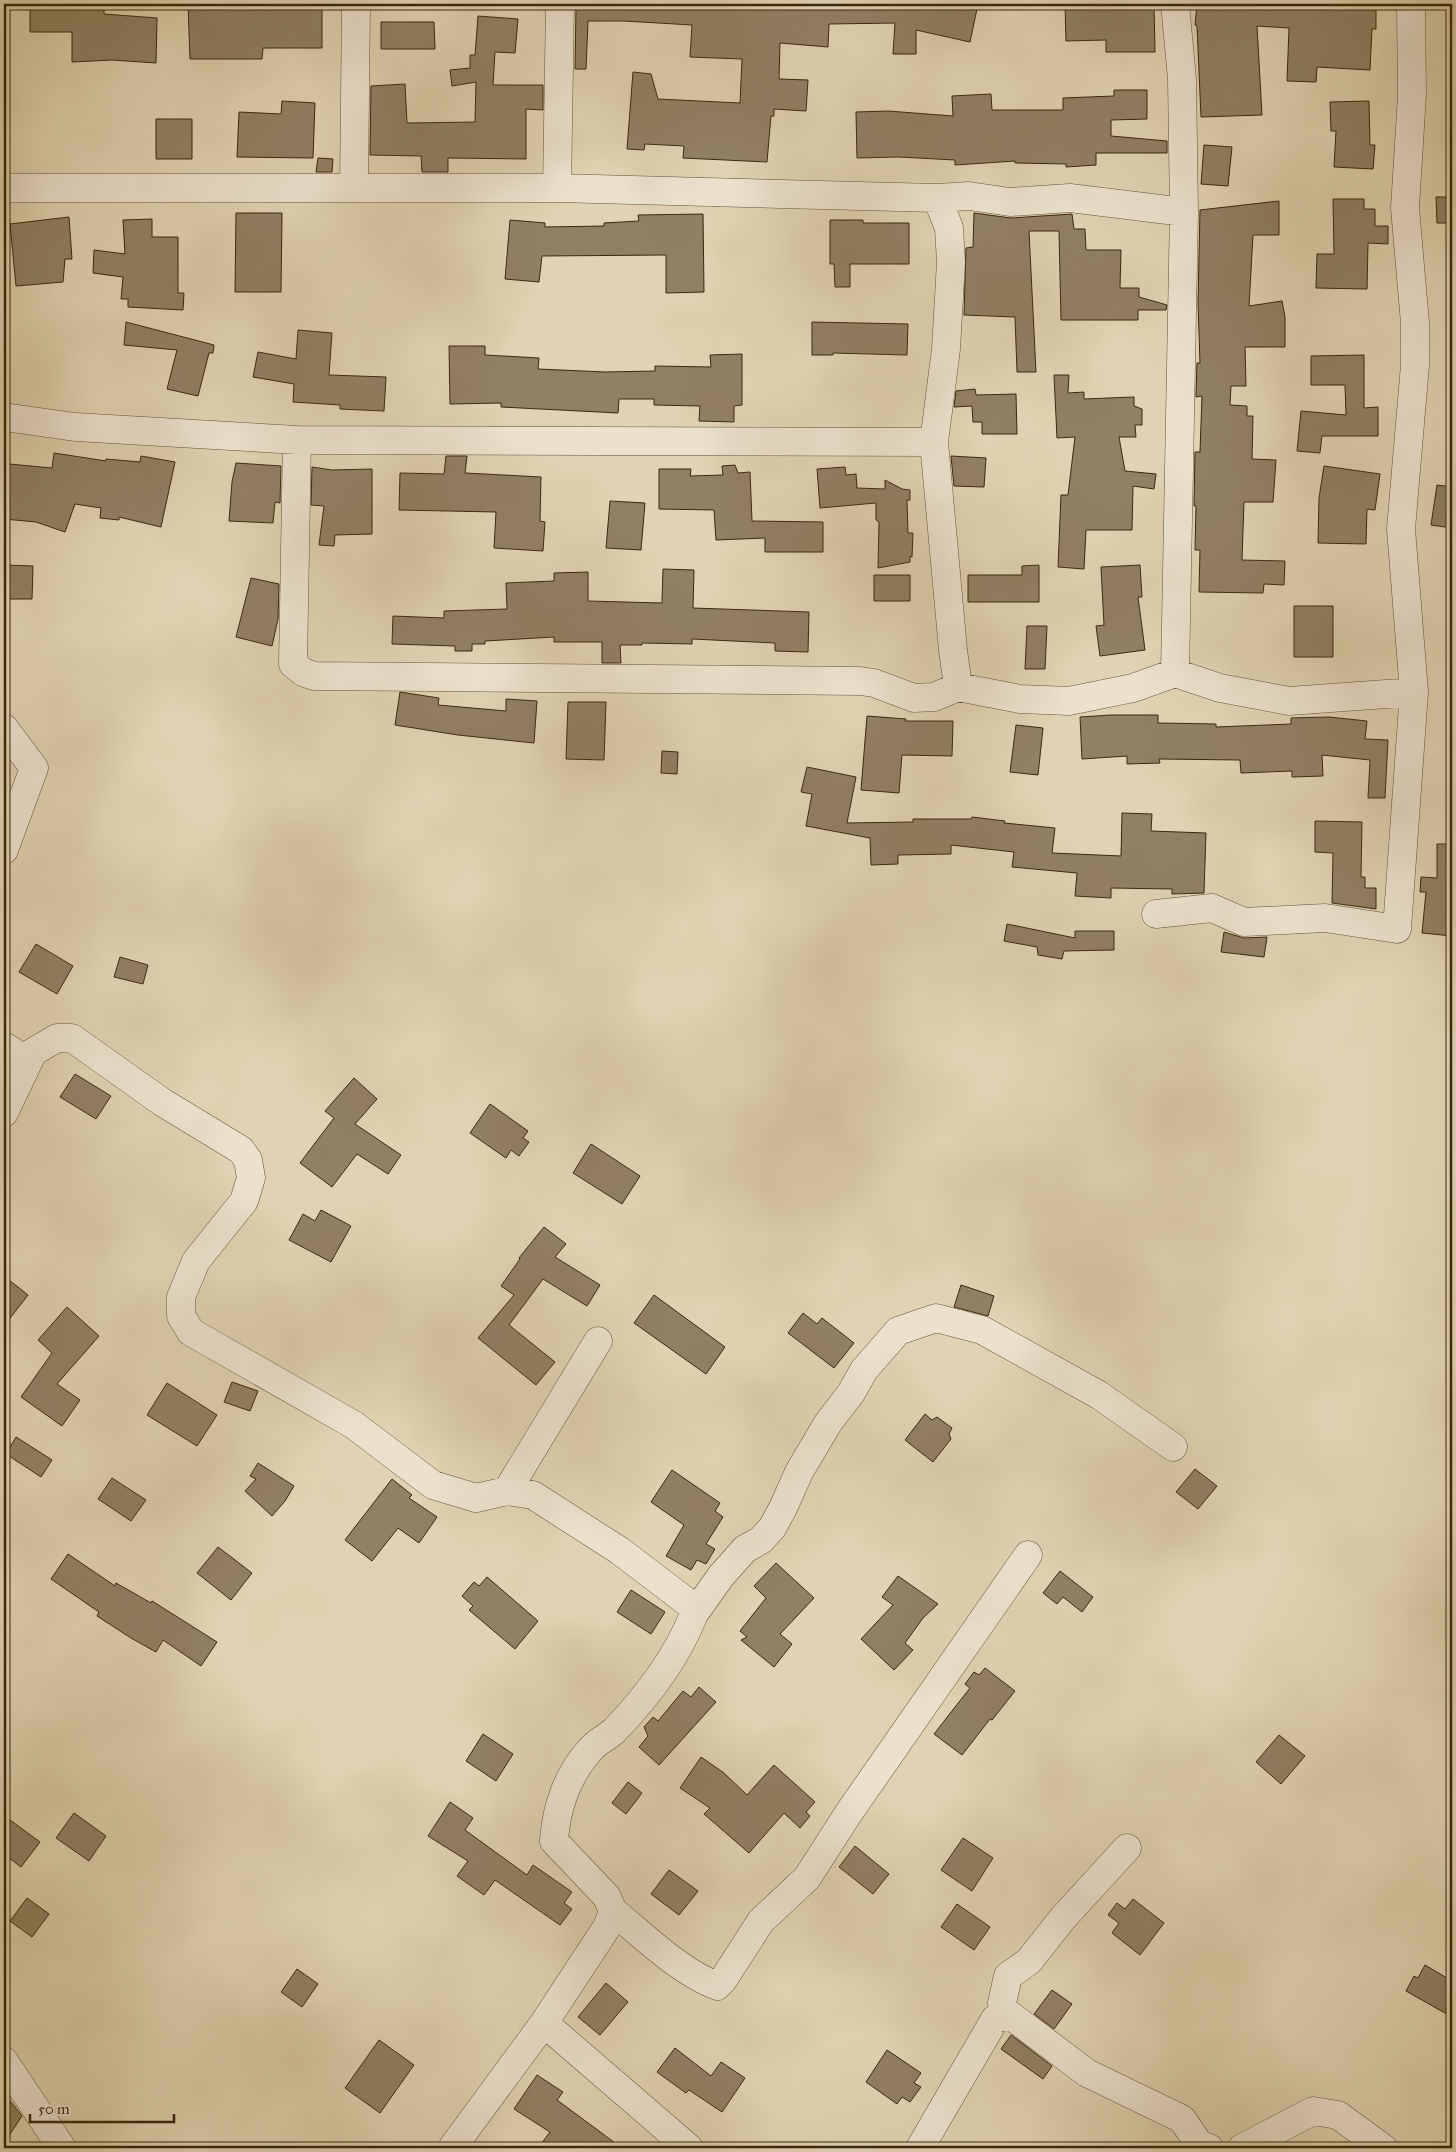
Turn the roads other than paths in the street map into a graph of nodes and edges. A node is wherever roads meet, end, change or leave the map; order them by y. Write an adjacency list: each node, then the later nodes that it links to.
1 (356, 4): 6 (street)
2 (560, 4): 7 (street)
3 (1175, 4): 9 (street)
4 (1410, 4): 15 (street)
5 (4, 188): 6 (street)
6 (354, 188): 7 (street)
7 (557, 188): 8 (street)
8 (937, 198): 9 (street); 12 (street)
9 (1184, 212): 13 (street)
10 (4, 417): 11 (street)
11 (297, 440): 12 (street); 14 (street)
12 (934, 442): 14 (street)
13 (1175, 673): 14 (street); 15 (street)
14 (958, 688)
15 (1414, 692): 18 (street)
16 (4, 728): 17 (street)
17 (4, 850)
18 (1156, 914)
19 (4, 1046): 20 (street)
20 (28, 1061): 21 (street); 24 (street)
21 (4, 1113)
22 (598, 1341): 24 (street)
23 (1173, 1447): 26 (street)
24 (507, 1491): 26 (street)
25 (1028, 1555): 28 (street)
26 (694, 1614): 28 (street)
27 (1128, 1848): 29 (street)
28 (613, 1911): 30 (street)
29 (1004, 2016): 35 (street); 36 (street)
30 (544, 2022): 33 (street); 34 (street)
31 (4, 2061): 32 (street)
32 (62, 2148)
33 (452, 2148)
34 (689, 2148)
35 (920, 2148)
36 (1209, 2148)
37 (1242, 2148): 38 (street)
38 (1383, 2148)

